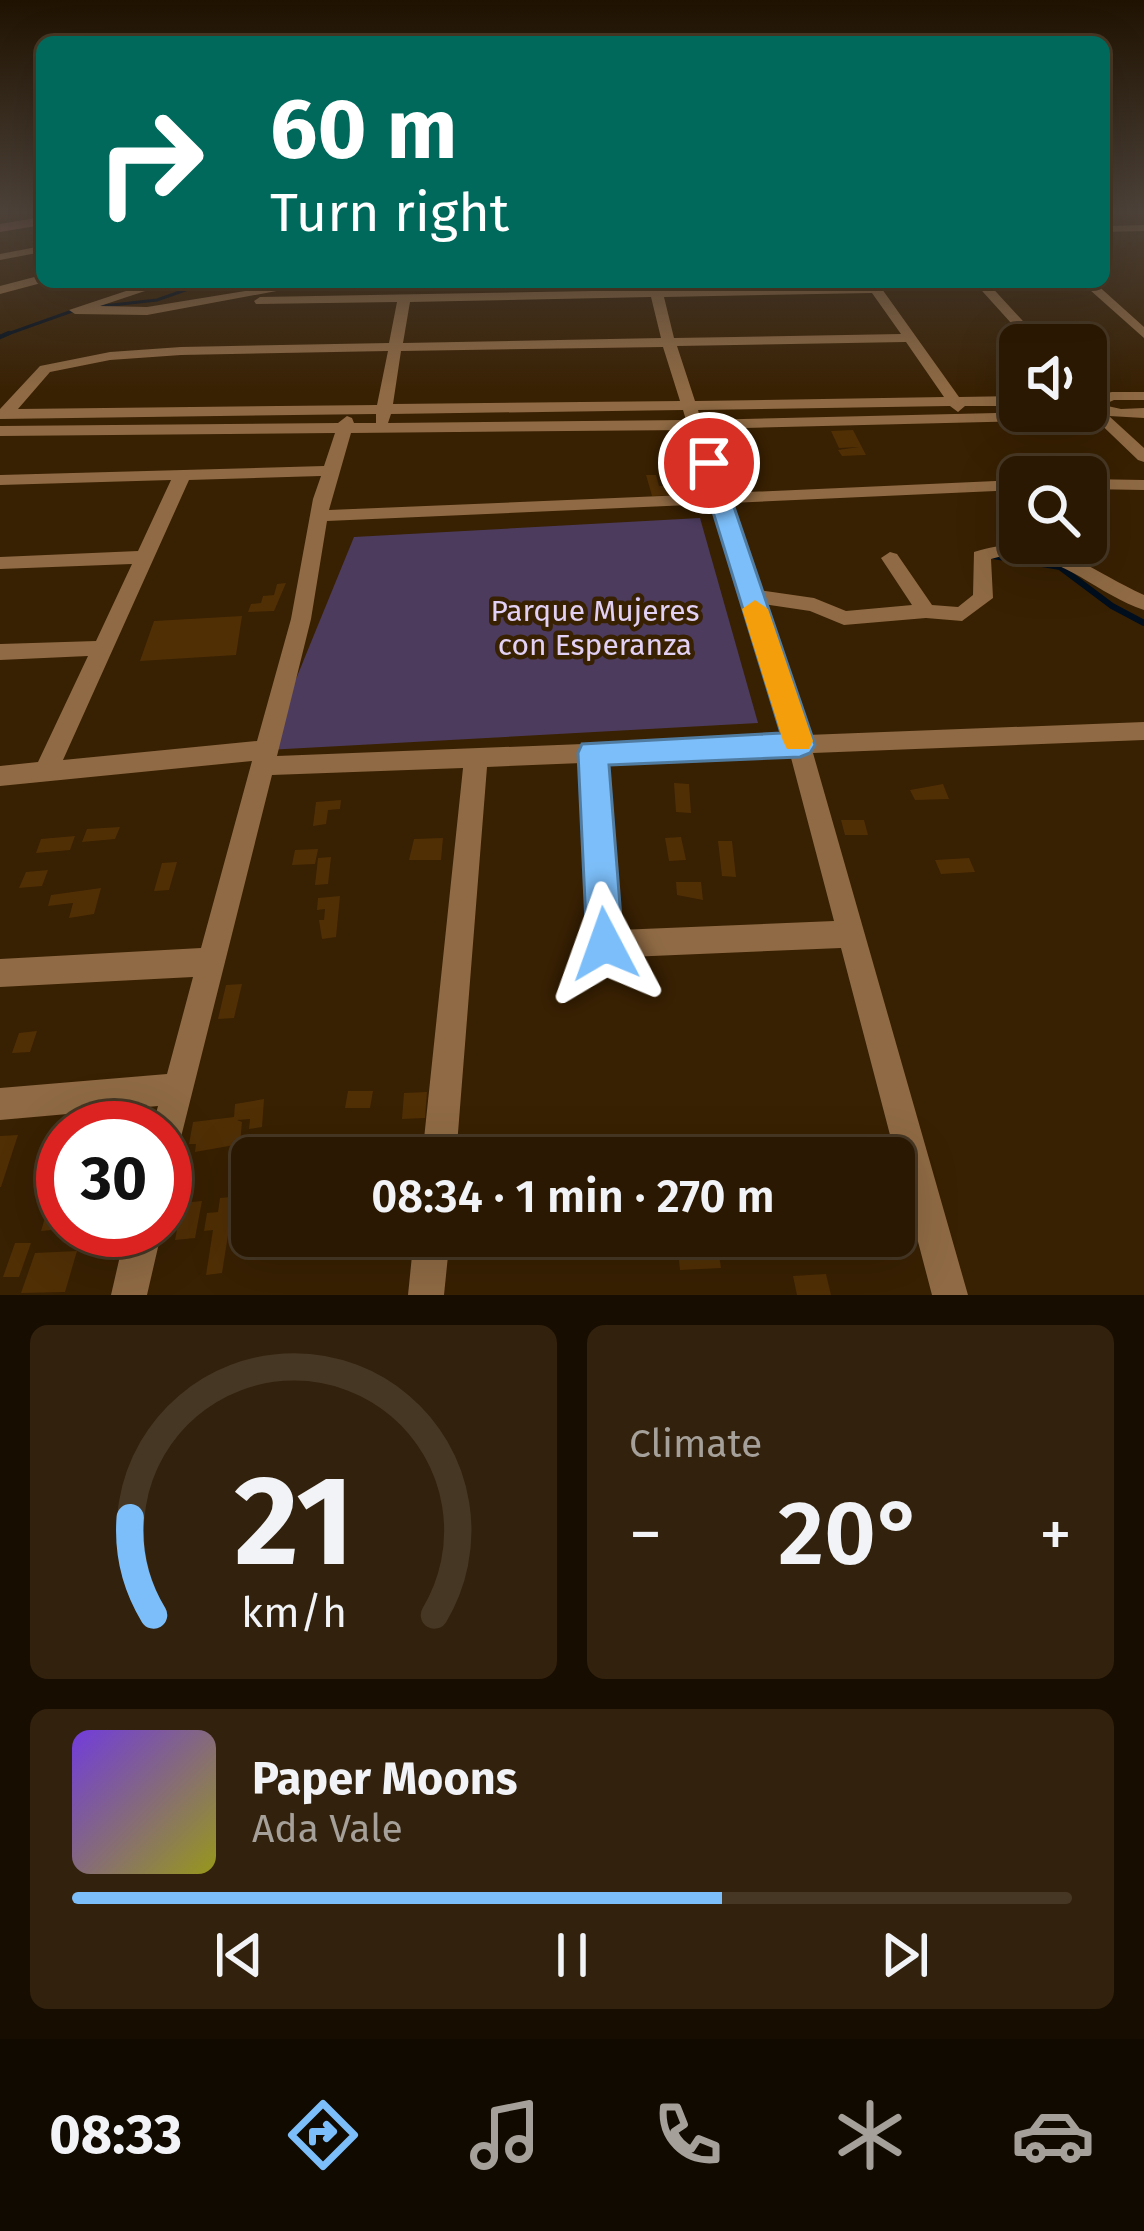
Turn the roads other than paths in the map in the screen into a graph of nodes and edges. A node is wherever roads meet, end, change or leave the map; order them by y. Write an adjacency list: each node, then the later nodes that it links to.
1 (36, 281): 7 (street)
2 (146, 288): 9 (street)
3 (656, 288): 8 (street); 14 (street)
4 (875, 288): 13 (street)
5 (986, 288): 11 (street)
6 (1094, 288): 12 (street)
7 (0, 290)
8 (404, 298): 9 (street); 15 (street)
9 (342, 299): 10 (street)
10 (260, 301)
11 (1019, 324)
12 (1144, 334)
13 (911, 338): 14 (street); 18 (street)
14 (668, 341): 15 (street); 20 (street)
15 (395, 348): 23 (street); 26 (street)
16 (1144, 396): 17 (street)
17 (1107, 398)
18 (954, 400): 19 (street); 20 (street); 25 (street)
19 (999, 401)
20 (690, 406): 26 (street); 28 (street)
21 (1107, 411): 22 (street)
22 (1144, 413)
23 (4, 414): 27 (street)
24 (999, 414): 25 (street)
25 (965, 417): 28 (street)
26 (382, 419): 27 (street); 28 (street)
27 (347, 421): 30 (street); 32 (street)
28 (696, 425): 38 (street)
29 (1107, 425): 31 (street)
30 (0, 431)
31 (1144, 458)
32 (332, 471): 33 (street); 39 (street)
33 (182, 476): 34 (street); 40 (street)
34 (0, 480)
35 (1107, 484): 36 (street)
36 (1144, 484)
37 (999, 486): 38 (street)
38 (722, 500): 39 (street); 43 (street)
39 (320, 516): 51 (street)
40 (145, 556): 42 (street); 46 (street)
41 (890, 558): 45 (street)
42 (0, 563)
43 (751, 596): 45 (street); 49 (street)
44 (1144, 603): 45 (street)
45 (926, 611)
46 (103, 648): 47 (street); 53 (street)
47 (0, 652)
48 (1144, 731): 49 (street)
49 (800, 745): 50 (street); 55 (street)
50 (593, 753): 52 (street); 55 (street)
51 (265, 758): 52 (street); 53 (street); 56 (street)
52 (476, 758): 61 (street)
53 (45, 773): 54 (street)
54 (0, 776)
55 (851, 934): 66 (street)
56 (211, 962): 57 (street); 58 (street)
57 (0, 973)
58 (177, 1089): 59 (street); 60 (street)
59 (174, 1101)
60 (0, 1104)
61 (441, 1137)
62 (138, 1257): 64 (street)
63 (430, 1257): 65 (street)
64 (129, 1295)
65 (426, 1295)
66 (950, 1295)

